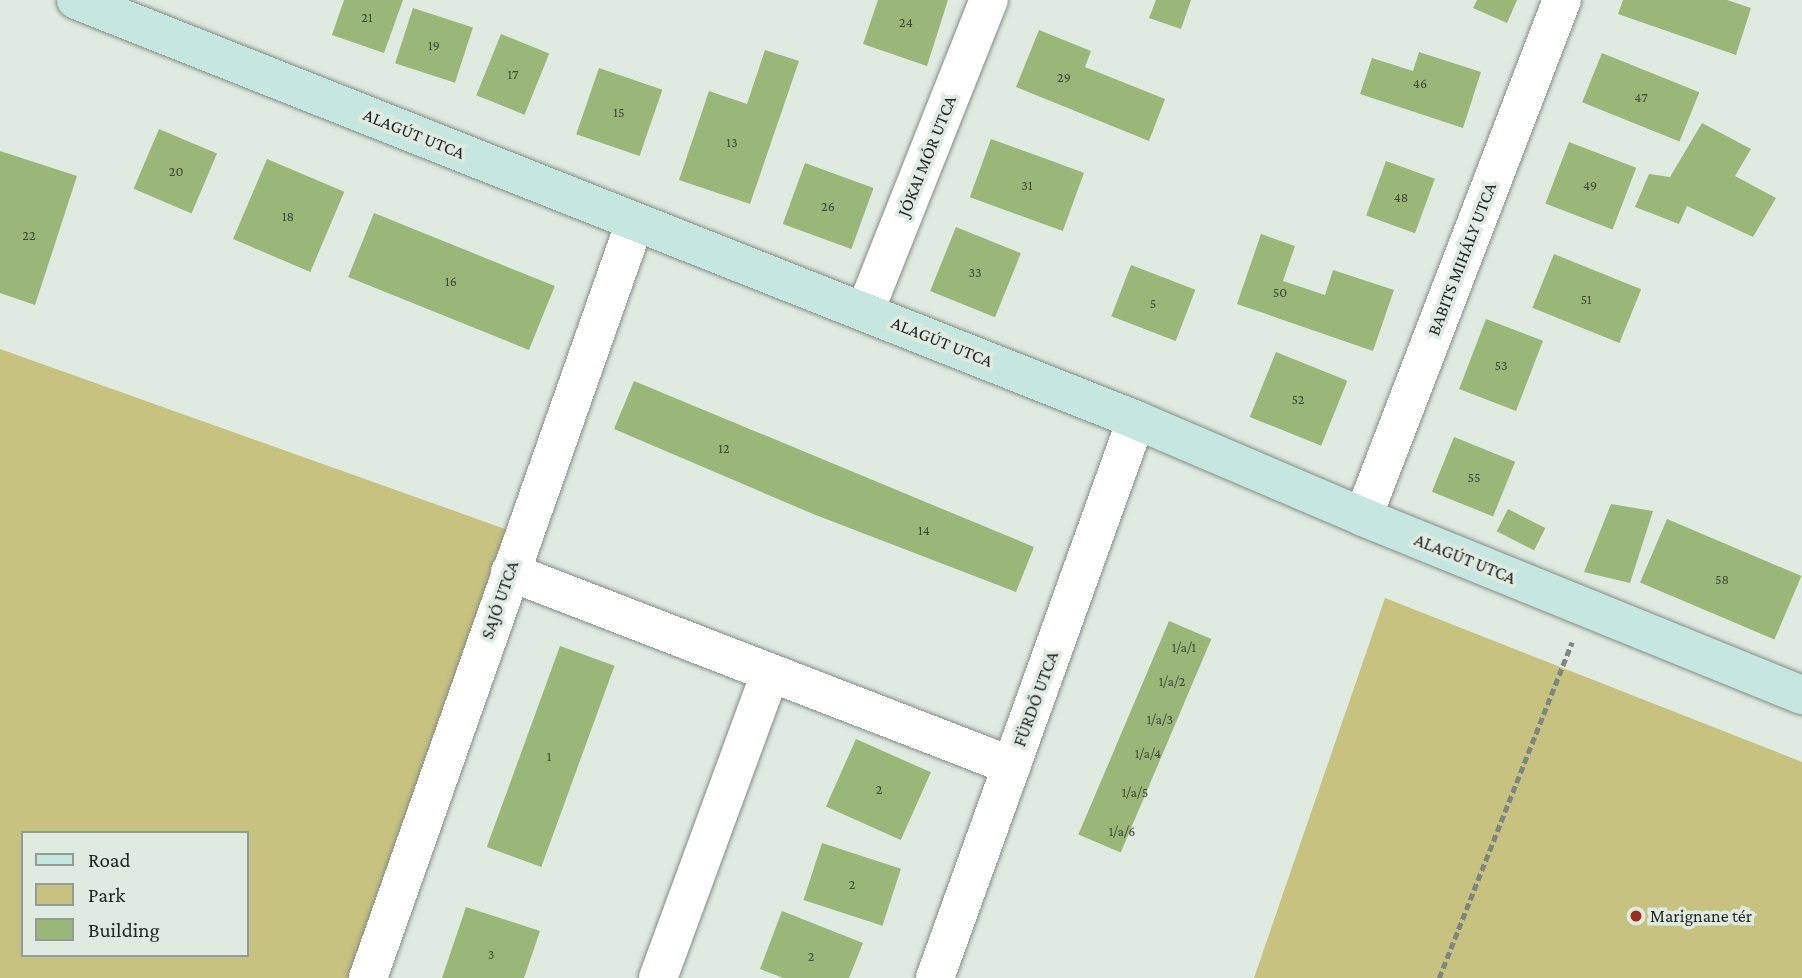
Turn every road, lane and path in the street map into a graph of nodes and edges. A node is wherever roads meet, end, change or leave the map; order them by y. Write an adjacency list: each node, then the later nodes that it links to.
1 (76, 0): 4 (street, ALAGÚT UTCA)
2 (989, 0): 5 (street, JÓKAI MÓR UTCA)
3 (1562, 0): 7 (street, BABITS MIHÁLY UTCA)
4 (635, 222): 5 (street, ALAGÚT UTCA); 8 (street, SAJÓ UTCA)
5 (865, 311): 6 (street, ALAGÚT UTCA)
6 (1136, 420): 7 (street, ALAGÚT UTCA); 12 (street, FÜRDŐ UTCA)
7 (1363, 517): 9 (street, ALAGÚT UTCA)
8 (510, 572): 10 (street); 13 (street, SAJÓ UTCA)
9 (1586, 609): 11 (street, ALAGÚT UTCA); 16 (path)
10 (770, 673): 12 (street); 14 (street)
11 (1802, 695)
12 (1012, 765): 15 (street, FÜRDŐ UTCA)
13 (368, 978)
14 (658, 978)
15 (935, 978)
16 (1439, 978)

